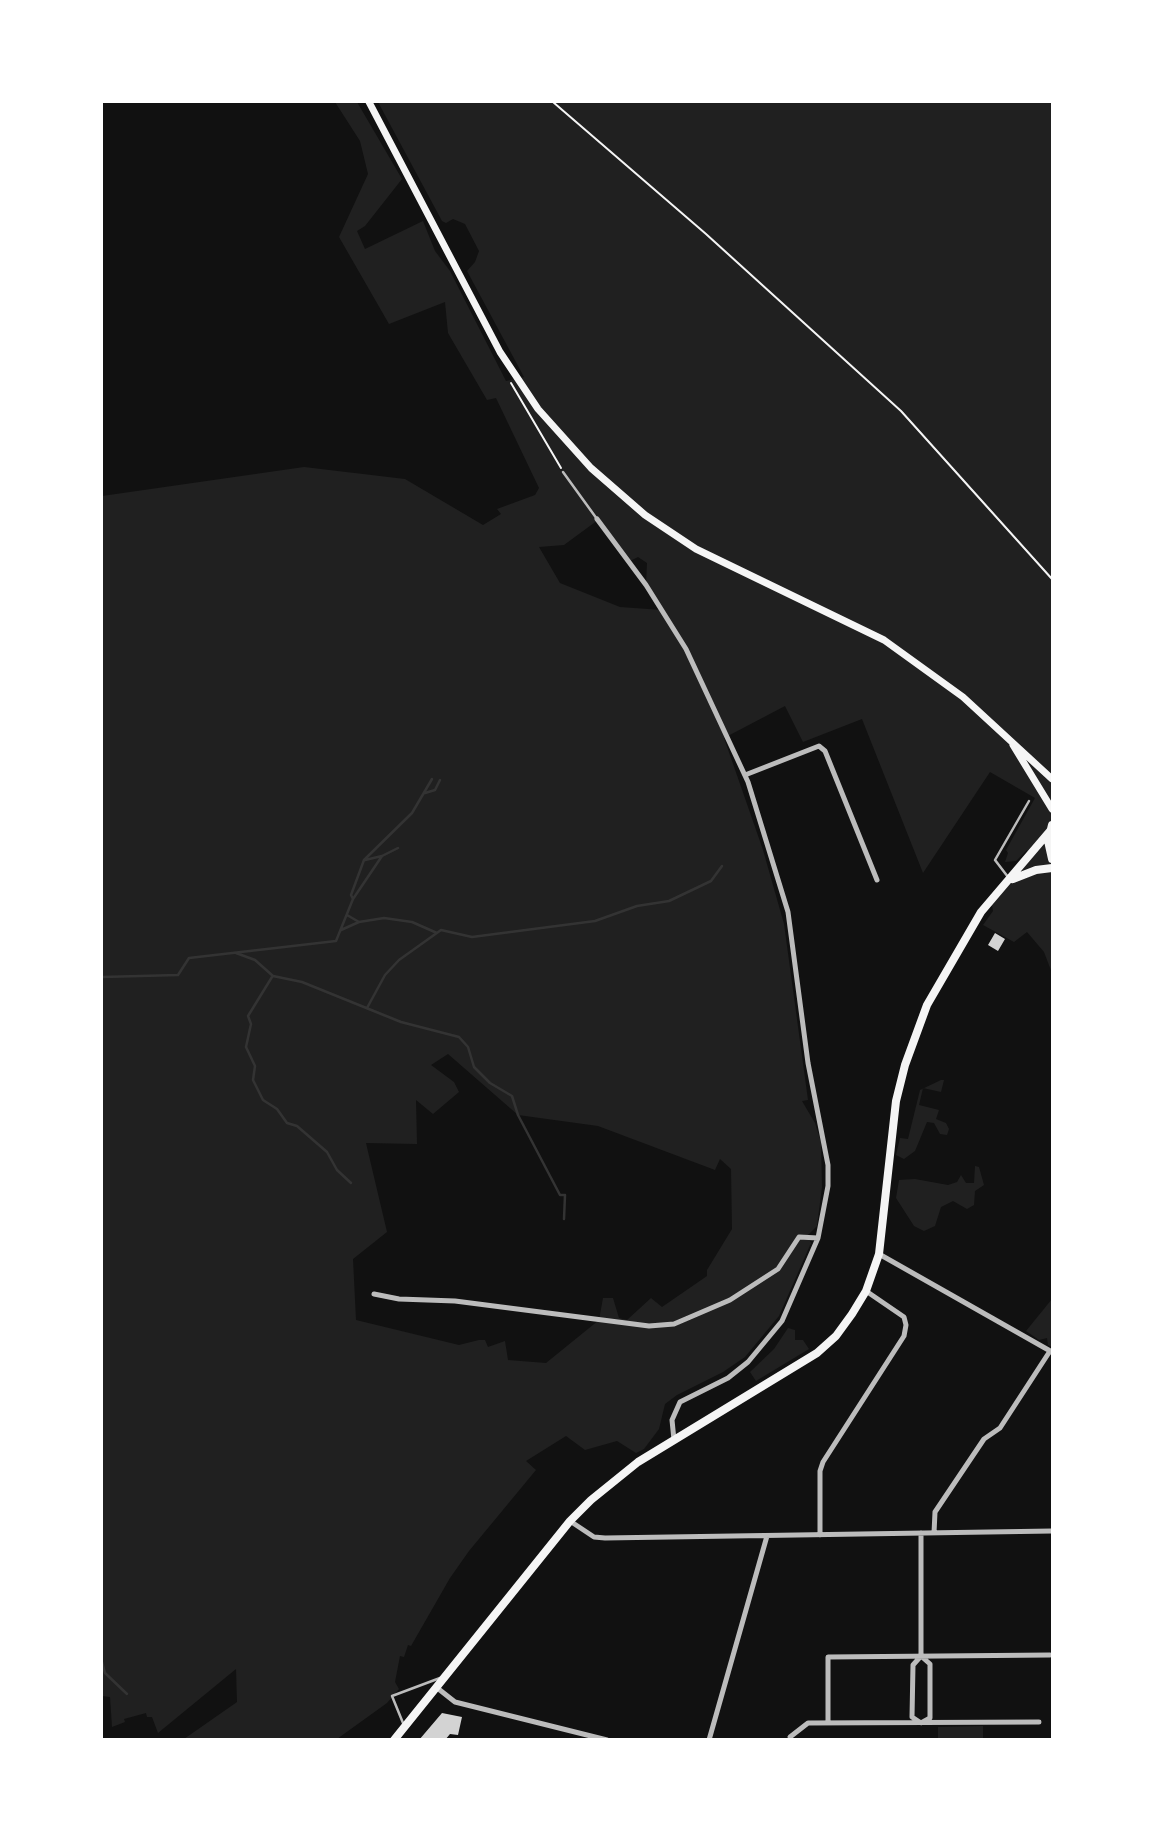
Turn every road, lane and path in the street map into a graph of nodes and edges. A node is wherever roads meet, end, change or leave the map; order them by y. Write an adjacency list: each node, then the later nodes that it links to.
1 (369, 102): 6 (main road)
2 (553, 102): 5 (path)
3 (563, 472): 4 (lane)
4 (597, 519): 7 (street)
5 (1052, 579)
6 (1008, 739): 8 (main road); 10 (main road)
7 (745, 775): 14 (street); 16 (street)
8 (1052, 779)
9 (1030, 801): 15 (lane)
10 (1052, 809)
11 (1051, 828): 12 (main road); 15 (main road)
12 (1052, 859)
13 (1052, 869): 15 (main road)
14 (877, 880)
15 (1010, 880): 17 (main road)
16 (818, 1238): 19 (street); 21 (street)
17 (879, 1254): 18 (main road); 20 (street)
18 (866, 1291): 21 (main road); 26 (street)
19 (374, 1294)
20 (1051, 1351): 24 (street)
21 (674, 1440): 22 (main road)
22 (570, 1521): 27 (street); 30 (main road)
23 (1052, 1531): 24 (street)
24 (934, 1533): 25 (street)
25 (921, 1534): 26 (street); 29 (street)
26 (820, 1535): 27 (street)
27 (767, 1536): 39 (street)
28 (1050, 1655): 29 (street)
29 (921, 1656): 33 (street); 34 (street); 34 (street)
30 (444, 1677): 31 (main road); 35 (lane)
31 (436, 1686): 35 (main road); 38 (street)
32 (1039, 1722): 34 (street)
33 (828, 1723): 34 (street); 36 (street)
34 (921, 1723)
35 (404, 1727): 37 (main road)
36 (790, 1737)
37 (394, 1740)
38 (607, 1740)
39 (709, 1740)

